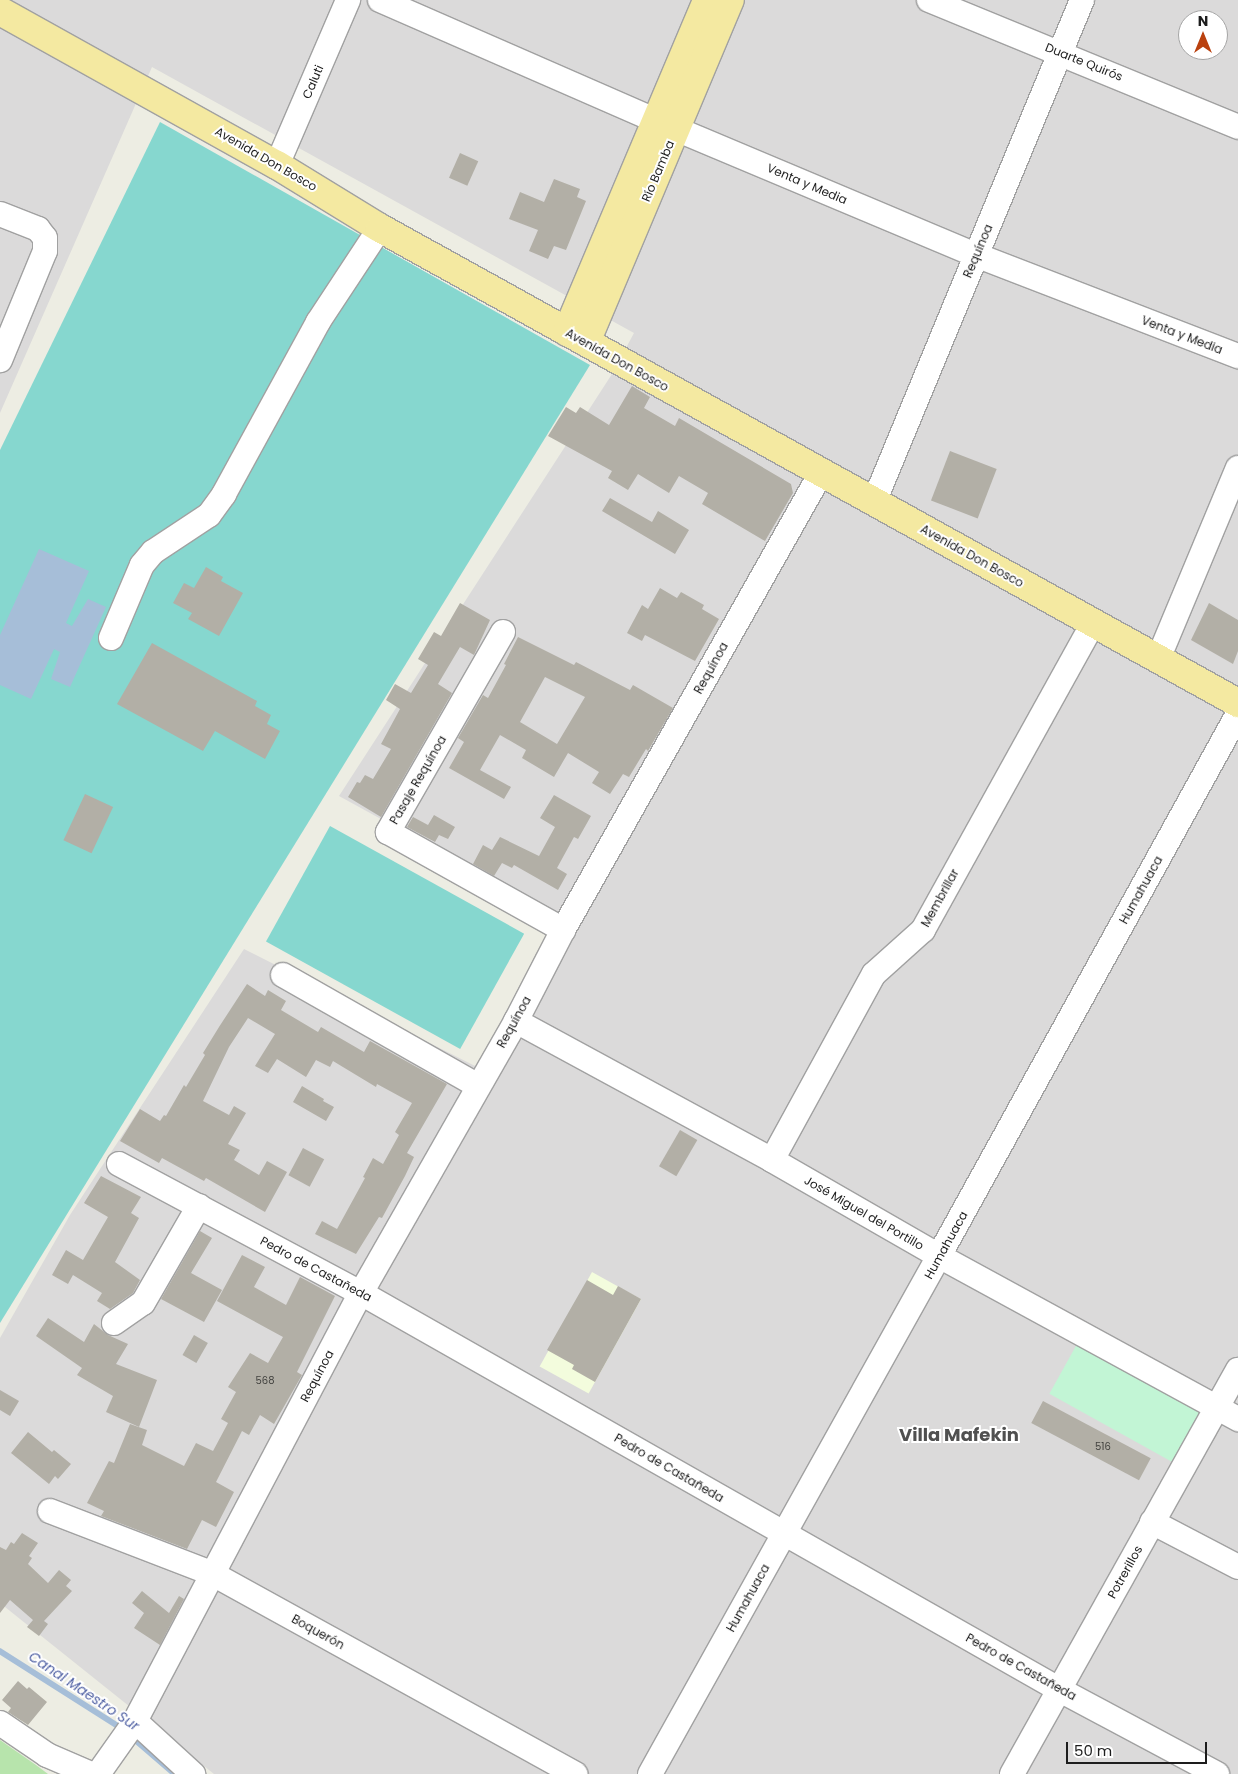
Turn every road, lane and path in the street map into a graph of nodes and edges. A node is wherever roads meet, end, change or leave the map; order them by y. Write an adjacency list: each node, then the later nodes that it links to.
1 (348, 0): 11 (street, Caluti)
2 (380, 0): 9 (street, Venta y Media)
3 (706, 0): 9 (main road, Río Bamba)
4 (730, 0): 9 (main road, Río Bamba)
5 (929, 0): 8 (street, Duarte Quirós)
6 (1082, 0): 8 (street, Requínoa)
7 (0, 11): 11 (main road, Avenida Don Bosco)
8 (1061, 52): 10 (street, Duarte Quirós); 14 (street, Requínoa)
9 (666, 125): 14 (street, Venta y Media); 15 (main road, Río Bamba)
10 (1238, 127)
11 (277, 165): 13 (main road, Avenida Don Bosco)
12 (0, 214): 17 (street)
13 (380, 228): 15 (main road, Avenida Don Bosco); 23 (street)
14 (976, 255): 16 (street, Venta y Media); 20 (street, Requínoa)
15 (576, 337): 19 (main road, Avenida Don Bosco)
16 (1238, 356)
17 (0, 360)
18 (1238, 468): 24 (street)
19 (822, 473): 20 (main road, Avenida Don Bosco); 27 (street, Requínoa)
20 (874, 502): 21 (main road, Avenida Don Bosco)
21 (1093, 623): 24 (main road, Avenida Don Bosco); 31 (street, Membrillar)
22 (503, 632): 27 (street, Pasaje Requínoa)
23 (110, 638)
24 (1158, 659): 25 (main road, Avenida Don Bosco)
25 (1238, 703)
26 (1238, 714): 34 (street, Humahuaca)
27 (563, 930): 29 (street, Requínoa)
28 (283, 975): 30 (street)
29 (516, 1021): 30 (street, Requínoa); 31 (street, José Miguel del Portillo)
30 (478, 1086): 35 (street, Requínoa)
31 (772, 1160): 34 (street, José Miguel del Portillo)
32 (119, 1164): 33 (street, Pedro de Castañeda)
33 (199, 1206): 35 (street, Pedro de Castañeda); 36 (street)
34 (939, 1256): 38 (street, José Miguel del Portillo); 42 (street, Humahuaca)
35 (361, 1293): 42 (street, Pedro de Castañeda); 44 (street, Requínoa)
36 (114, 1323)
37 (1238, 1370): 38 (street, Potrerillos)
38 (1217, 1407): 39 (street, José Miguel del Portillo); 41 (street, Potrerillos)
39 (1238, 1419)
40 (50, 1510): 44 (street, Boquerón)
41 (1152, 1522): 43 (street); 45 (street, Potrerillos)
42 (784, 1533): 45 (street, Pedro de Castañeda); 52 (street, Humahuaca)
43 (1238, 1567)
44 (213, 1574): 46 (street, Requínoa); 51 (street, Boquerón)
45 (1060, 1690): 53 (street, Potrerillos); 54 (street, Pedro de Castañeda)
46 (135, 1722): 49 (street, Requínoa); 50 (street)
47 (0, 1723): 48 (street)
48 (91, 1774)
49 (98, 1774)
50 (193, 1774)
51 (576, 1774)
52 (650, 1774)
53 (1012, 1774)
54 (1217, 1774)

